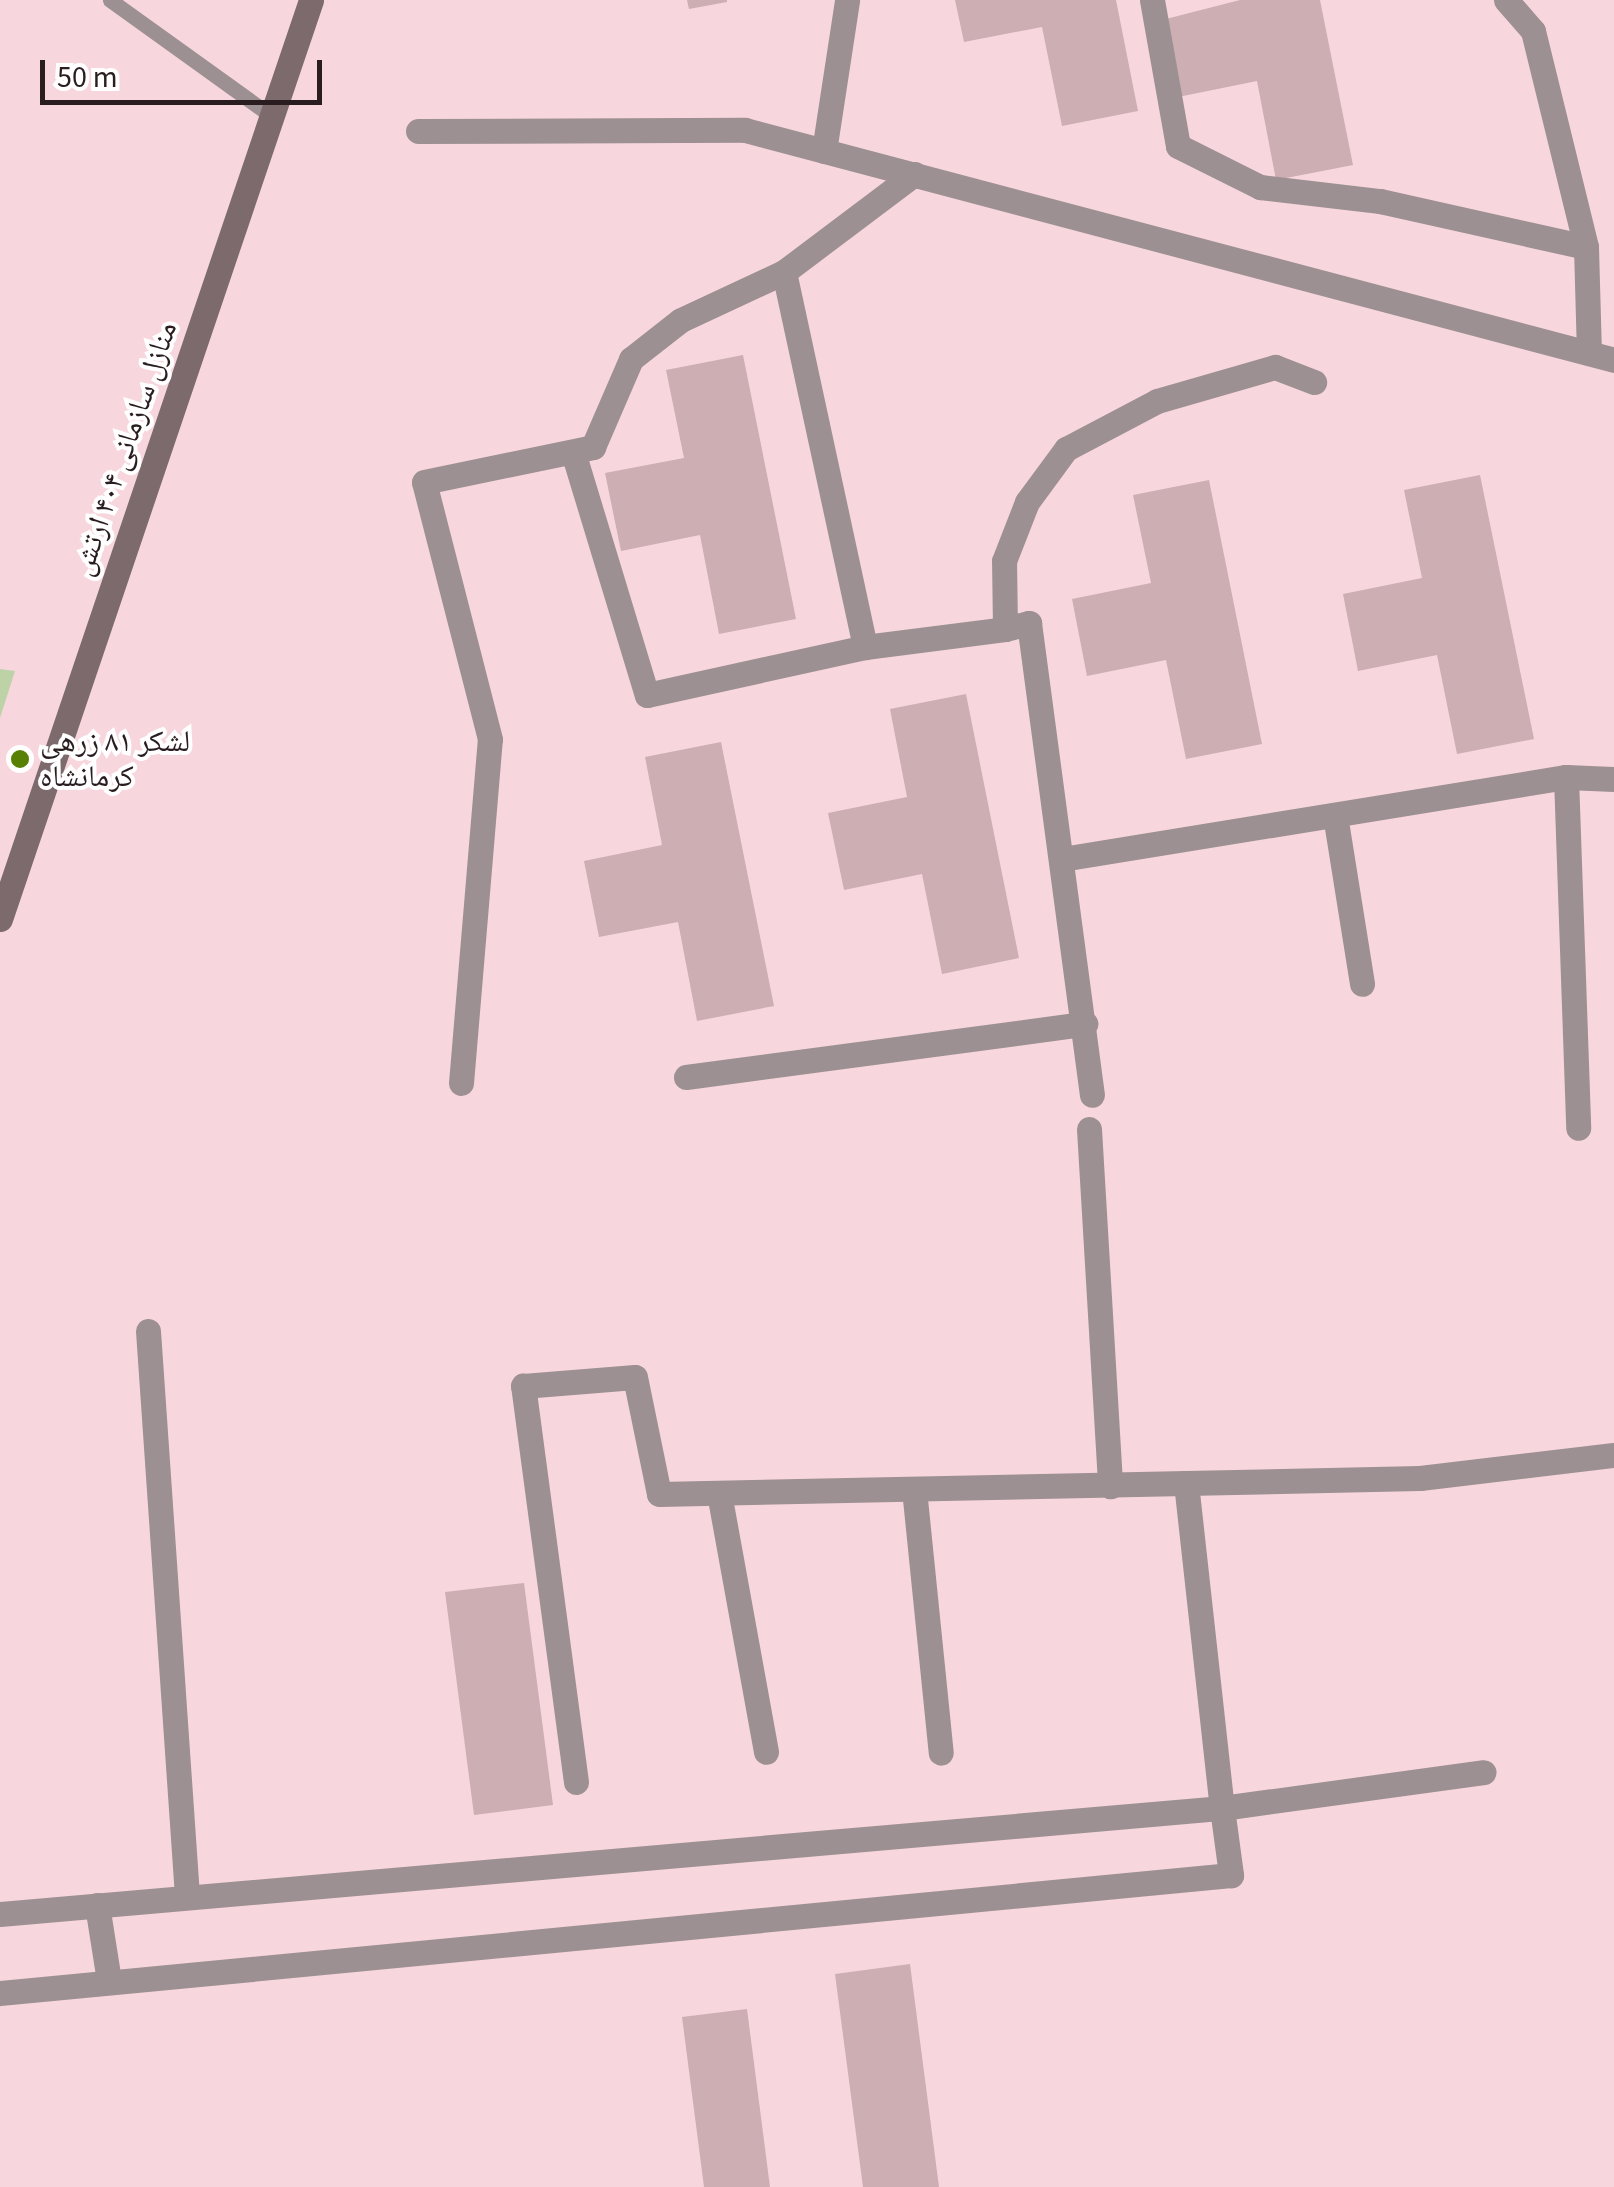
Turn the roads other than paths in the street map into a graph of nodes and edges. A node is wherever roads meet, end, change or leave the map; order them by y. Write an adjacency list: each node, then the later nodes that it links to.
1 (110, 0): 6 (lane)
2 (311, 0): 6 (street, منازل سازمانی ۴۰۴ ارتش)
3 (847, 0): 8 (street)
4 (1152, 0): 10 (street)
5 (1506, 0): 10 (street)
6 (273, 117): 21 (street, منازل سازمانی ۴۰۴ ارتش)
7 (418, 131): 8 (street)
8 (824, 151): 9 (street)
9 (914, 174): 11 (street); 12 (street)
10 (1586, 246): 12 (street)
11 (784, 272): 14 (street); 16 (street)
12 (1601, 357)
13 (1314, 382): 15 (street)
14 (573, 452): 16 (street); 25 (street)
15 (1005, 629): 16 (street); 20 (street)
16 (865, 647)
17 (1566, 776): 18 (street); 19 (street); 27 (street)
18 (1614, 779)
19 (1336, 815): 20 (street); 22 (street)
20 (1062, 859): 23 (street)
21 (0, 919)
22 (1362, 984)
23 (1085, 1024): 24 (street); 26 (street)
24 (686, 1077)
25 (461, 1083)
26 (1092, 1095)
27 (1578, 1128)
28 (1089, 1129): 32 (street)
29 (148, 1331): 40 (street)
30 (1614, 1455): 31 (street)
31 (1186, 1483): 32 (street); 39 (street)
32 (1110, 1486): 33 (street)
33 (914, 1488): 34 (street); 36 (street)
34 (719, 1493): 35 (street); 38 (street)
35 (766, 1752)
36 (941, 1753)
37 (1484, 1772): 39 (street)
38 (576, 1782)
39 (1222, 1808): 40 (street); 43 (street)
40 (187, 1896): 41 (street)
41 (97, 1905): 42 (street); 43 (street)
42 (0, 1914)
43 (109, 1981): 44 (street)
44 (0, 1993)

